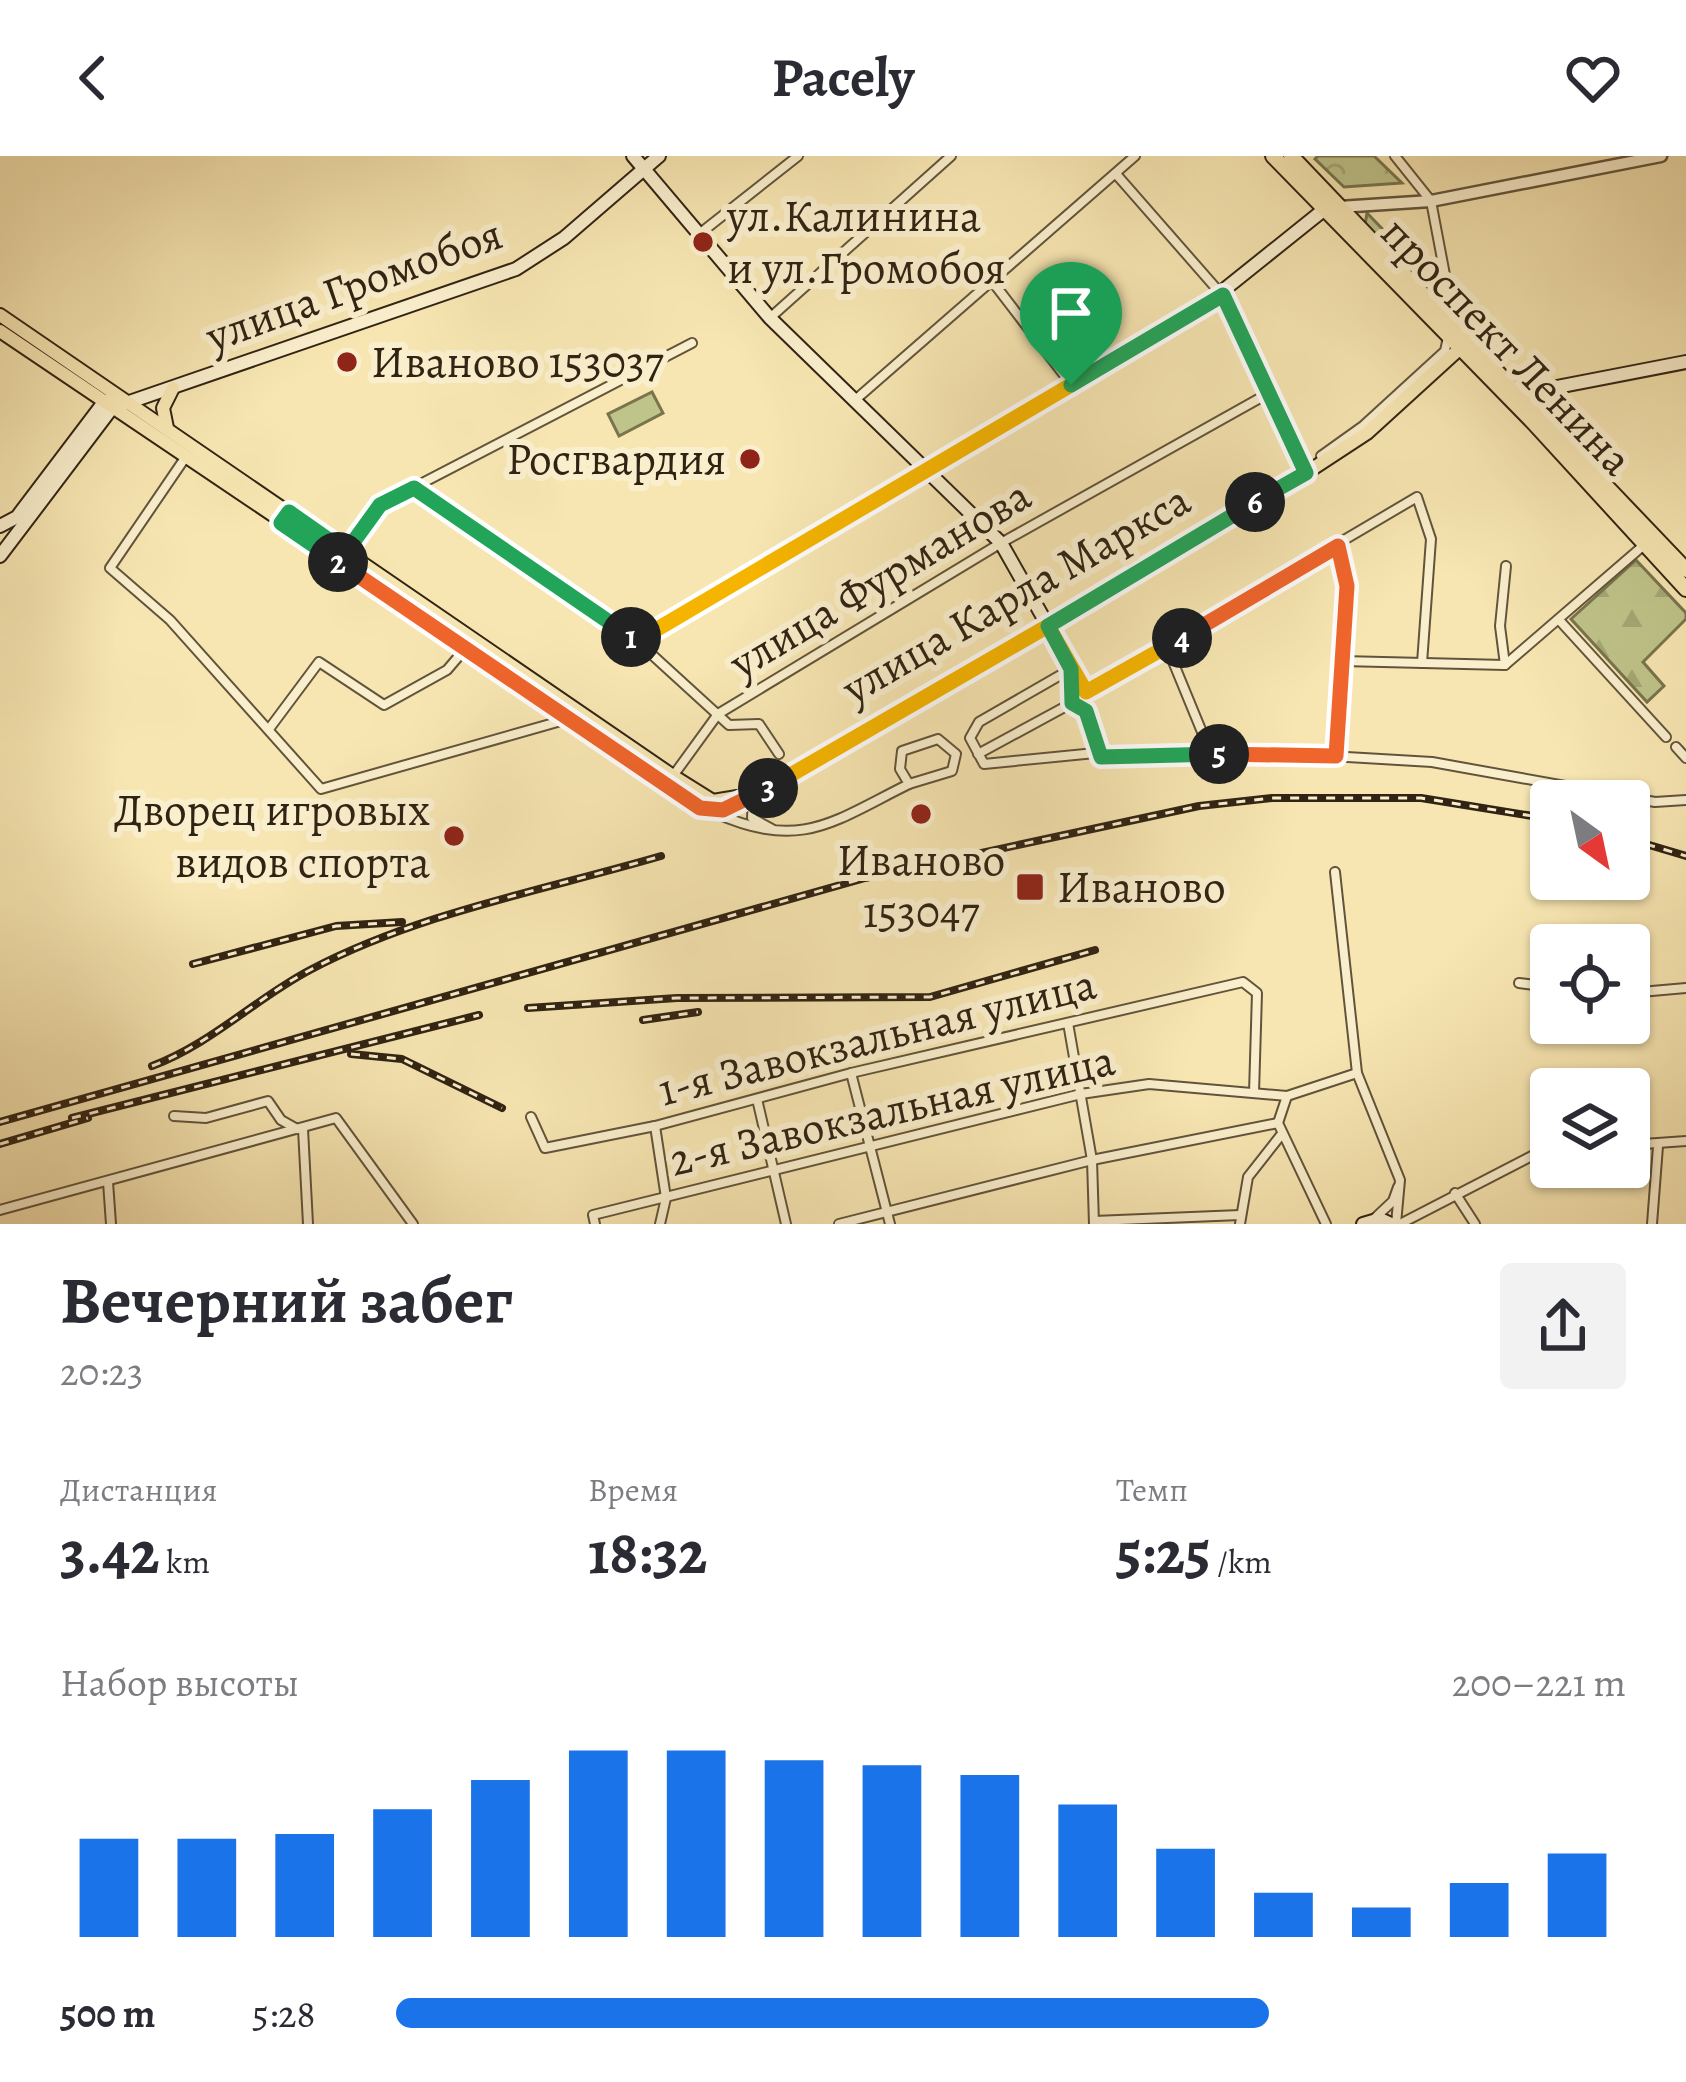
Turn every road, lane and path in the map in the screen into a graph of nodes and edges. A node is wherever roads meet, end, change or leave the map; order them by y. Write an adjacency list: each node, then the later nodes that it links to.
1 (659, 156): 9 (main road, улица Громобоя)
2 (798, 156): 14 (street)
3 (951, 156): 19 (street)
4 (1135, 156): 10 (street)
5 (1273, 156): 13 (highway, проспект Ленина)
6 (1292, 156): 12 (highway, проспект Ленина)
7 (1395, 156): 11 (street)
8 (1661, 156): 11 (street)
9 (641, 161): 14 (main road); 26 (main road, улица Громобоя); 30 (main road, улица Громобоя)
10 (1116, 173): 15 (street); 16 (street)
11 (1431, 201): 12 (street); 18 (street)
12 (1344, 207): 13 (street); 18 (highway, проспект Ленина)
13 (1326, 208): 16 (main road); 21 (highway, проспект Ленина)
14 (698, 235): 19 (main road)
15 (992, 281): 25 (street); 29 (street)
16 (1223, 295): 25 (main road); 27 (street)
17 (0, 315): 30 (main road)
18 (1447, 316): 23 (highway, проспект Ленина)
19 (770, 318): 29 (main road)
20 (0, 331): 30 (main road)
21 (1448, 336): 23 (highway, проспект Ленина); 34 (street, улица Карла Маркса)
22 (692, 343): 35 (street)
23 (1464, 345): 28 (highway, проспект Ленина); 34 (main road, улица Карла Маркса)
24 (1686, 362): 28 (main road)
25 (1071, 385): 33 (main road)
26 (173, 388): 30 (main road, улица Громобоя); 31 (main road)
27 (1269, 393): 34 (street); 39 (street, улица Фурманова)
28 (1515, 396): 38 (highway, проспект Ленина)
29 (853, 402): 33 (main road)
30 (116, 403): 31 (main road); 32 (main road); 37 (main road); 42 (main road)
31 (167, 429): 36 (main road)
32 (185, 458): 36 (main road); 59 (street)
33 (920, 469): 39 (main road); 47 (street)
34 (1305, 471): 46 (main road, улица Карла Маркса)
35 (414, 488): 41 (street); 47 (street)
36 (285, 518): 41 (main road); 48 (main road)
37 (0, 526)
38 (1649, 540): 44 (highway, проспект Ленина); 45 (street)
39 (1001, 543): 46 (main road); 57 (street, улица Фурманова)
40 (1338, 546): 49 (street); 50 (street); 51 (street)
41 (346, 552): 48 (main road)
42 (0, 556)
43 (1506, 566): 52 (street)
44 (1683, 577)
45 (1560, 621): 52 (street); 60 (street)
46 (1046, 622): 53 (street); 70 (main road, улица Карла Маркса)
47 (637, 641): 57 (street)
48 (469, 644): 56 (main road); 59 (street)
49 (1167, 647): 54 (street); 65 (street)
50 (1342, 661): 51 (street); 66 (street)
51 (1423, 663): 52 (street)
52 (1505, 665)
53 (1071, 669): 54 (street); 55 (street); 64 (street)
54 (1086, 692): 58 (street)
55 (1072, 703): 58 (street); 64 (street)
56 (572, 714): 59 (street); 68 (main road); 72 (main road)
57 (718, 714): 63 (street); 68 (street, улица Фурманова)
58 (1092, 727): 62 (street)
59 (269, 729)
60 (1666, 736)
61 (1676, 748): 67 (street)
62 (1096, 753): 64 (street); 65 (street)
63 (778, 754)
64 (978, 754)
65 (1211, 754): 66 (street)
66 (1336, 756): 71 (street)
67 (1686, 758)
68 (673, 776): 72 (main road)
69 (909, 784): 69 (street); 74 (street)
70 (747, 798): 72 (main road, улица Карла Маркса); 73 (street); 74 (street)
71 (1686, 800)
72 (716, 808): 73 (street)
73 (737, 823): 74 (street)
74 (779, 832)
75 (1335, 872): 82 (street)
76 (1519, 983): 77 (street)
77 (1530, 984)
78 (1686, 988): 79 (street)
79 (1650, 991)
80 (1067, 1023): 81 (street, 1-я Завокзальная улица); 83 (street, 1-я Завокзальная улица); 84 (street)
81 (851, 1073): 86 (street, 1-я Завокзальная улица); 95 (street)
82 (1357, 1073): 85 (street, 2-я Завокзальная улица); 99 (street)
83 (1254, 1093): 84 (street, 2-я Завокзальная улица); 85 (street, 2-я Завокзальная улица)
84 (1081, 1094): 95 (street, 2-я Завокзальная улица); 97 (street)
85 (1287, 1096): 90 (street)
86 (757, 1099): 89 (street, 1-я Завокзальная улица); 98 (street)
87 (174, 1116): 91 (street)
88 (531, 1117): 89 (street, 1-я Завокзальная улица)
89 (655, 1126): 102 (street)
90 (1280, 1128): 97 (street); 105 (street); 116 (street)
91 (301, 1129): 100 (street); 109 (street); 110 (street)
92 (1686, 1141): 94 (street)
93 (1650, 1145): 94 (street)
94 (1658, 1145): 119 (street)
95 (872, 1146): 98 (street, 2-я Завокзальная улица); 104 (street)
96 (1530, 1156): 101 (street)
97 (1092, 1160): 104 (street); 106 (street)
98 (774, 1171): 102 (street, 2-я Завокзальная улица); 113 (street)
99 (1400, 1180): 107 (street); 117 (street)
100 (108, 1182): 103 (street); 108 (street)
101 (1455, 1193): 117 (street); 118 (street)
102 (666, 1198): 111 (street, 2-я Завокзальная улица); 112 (street)
103 (0, 1210)
104 (890, 1211): 114 (street); 115 (street)
105 (1240, 1219): 106 (street)
106 (1094, 1222)
107 (1368, 1222): 117 (main road)
108 (111, 1224)
109 (308, 1224)
110 (413, 1224)
111 (595, 1224)
112 (660, 1224)
113 (786, 1224)
114 (838, 1224)
115 (890, 1224)
116 (1326, 1224)
117 (1396, 1224)
118 (1475, 1224)
119 (1652, 1224)

